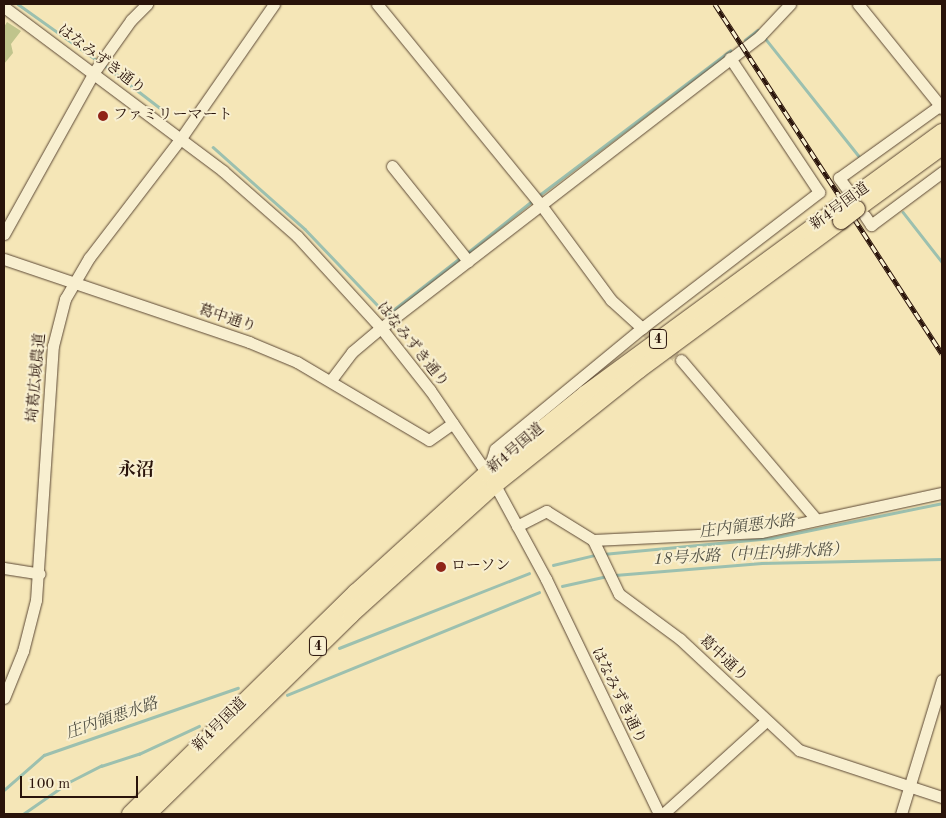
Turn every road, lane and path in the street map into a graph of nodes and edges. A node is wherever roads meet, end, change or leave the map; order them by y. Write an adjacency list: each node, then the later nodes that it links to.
1 (147, 4): 8 (street)
2 (274, 4): 11 (street, 埼葛広域農道)
3 (377, 4): 16 (street)
4 (790, 4): 7 (street)
5 (858, 4): 9 (street)
6 (4, 7): 8 (street, はなみずき通り)
7 (730, 58): 16 (street); 22 (street)
8 (99, 66): 11 (street, はなみずき通り); 17 (street)
9 (942, 106): 15 (street)
10 (942, 132): 15 (highway, 新4号国道 / 4)
11 (181, 138): 20 (street, 埼葛広域農道); 21 (street, はなみずき通り)
12 (942, 148): 15 (highway, 新4号国道 / 4)
13 (392, 166): 19 (street)
14 (942, 172): 15 (street)
15 (855, 203): 26 (highway, 新4号国道 / 4, bridge)
16 (541, 205): 19 (street); 22 (street)
17 (4, 234)
18 (4, 259): 20 (street, 葛中通り)
19 (468, 261): 21 (street)
20 (72, 284): 24 (street, 葛中通り); 32 (street, 埼葛広域農道)
21 (381, 328): 24 (street); 25 (street, はなみずき通り)
22 (642, 328): 26 (street)
23 (681, 360): 28 (street)
24 (331, 380): 25 (street, 葛中通り)
25 (453, 423): 26 (street, はなみずき通り)
26 (491, 479): 29 (street, はなみずき通り); 38 (highway, 新4号国道 / 4); 39 (highway, 新4号国道 / 4)
27 (942, 493): 28 (street)
28 (815, 518): 30 (street)
29 (517, 526): 30 (street); 40 (street, はなみずき通り)
30 (593, 540): 35 (street, 葛中通り)
31 (4, 568): 32 (street)
32 (40, 574): 34 (street, 埼葛広域農道)
33 (942, 680): 36 (street)
34 (4, 698)
35 (766, 721): 36 (street, 葛中通り); 41 (street)
36 (909, 787): 37 (street, 葛中通り); 42 (street)
37 (942, 797)
38 (130, 814)
39 (148, 814)
40 (659, 814)
41 (664, 814)
42 (901, 814)

